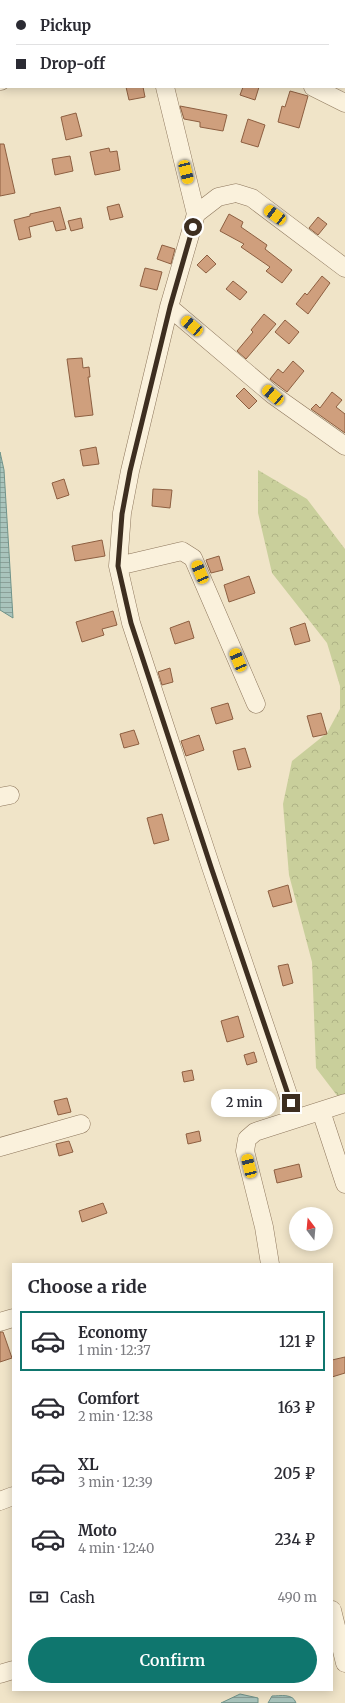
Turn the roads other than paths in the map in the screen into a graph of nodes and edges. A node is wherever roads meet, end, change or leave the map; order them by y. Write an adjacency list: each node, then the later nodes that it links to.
1 (165, 88): 4 (street)
2 (315, 88): 3 (street)
3 (345, 103)
4 (196, 214): 5 (street); 6 (street)
5 (345, 268)
6 (170, 307): 7 (street); 8 (street)
7 (345, 446)
8 (118, 566): 9 (street); 12 (street)
9 (256, 704)
10 (345, 1103): 11 (street)
11 (321, 1111): 12 (street); 15 (street)
12 (296, 1118): 16 (street)
13 (81, 1124): 14 (street)
14 (0, 1147)
15 (345, 1184)
16 (270, 1263)
17 (12, 1318): 18 (street)
18 (0, 1322)
19 (12, 1496): 20 (street)
20 (0, 1501)
21 (333, 1614): 22 (street)
22 (345, 1663)
23 (12, 1670): 24 (street)
24 (0, 1674)

